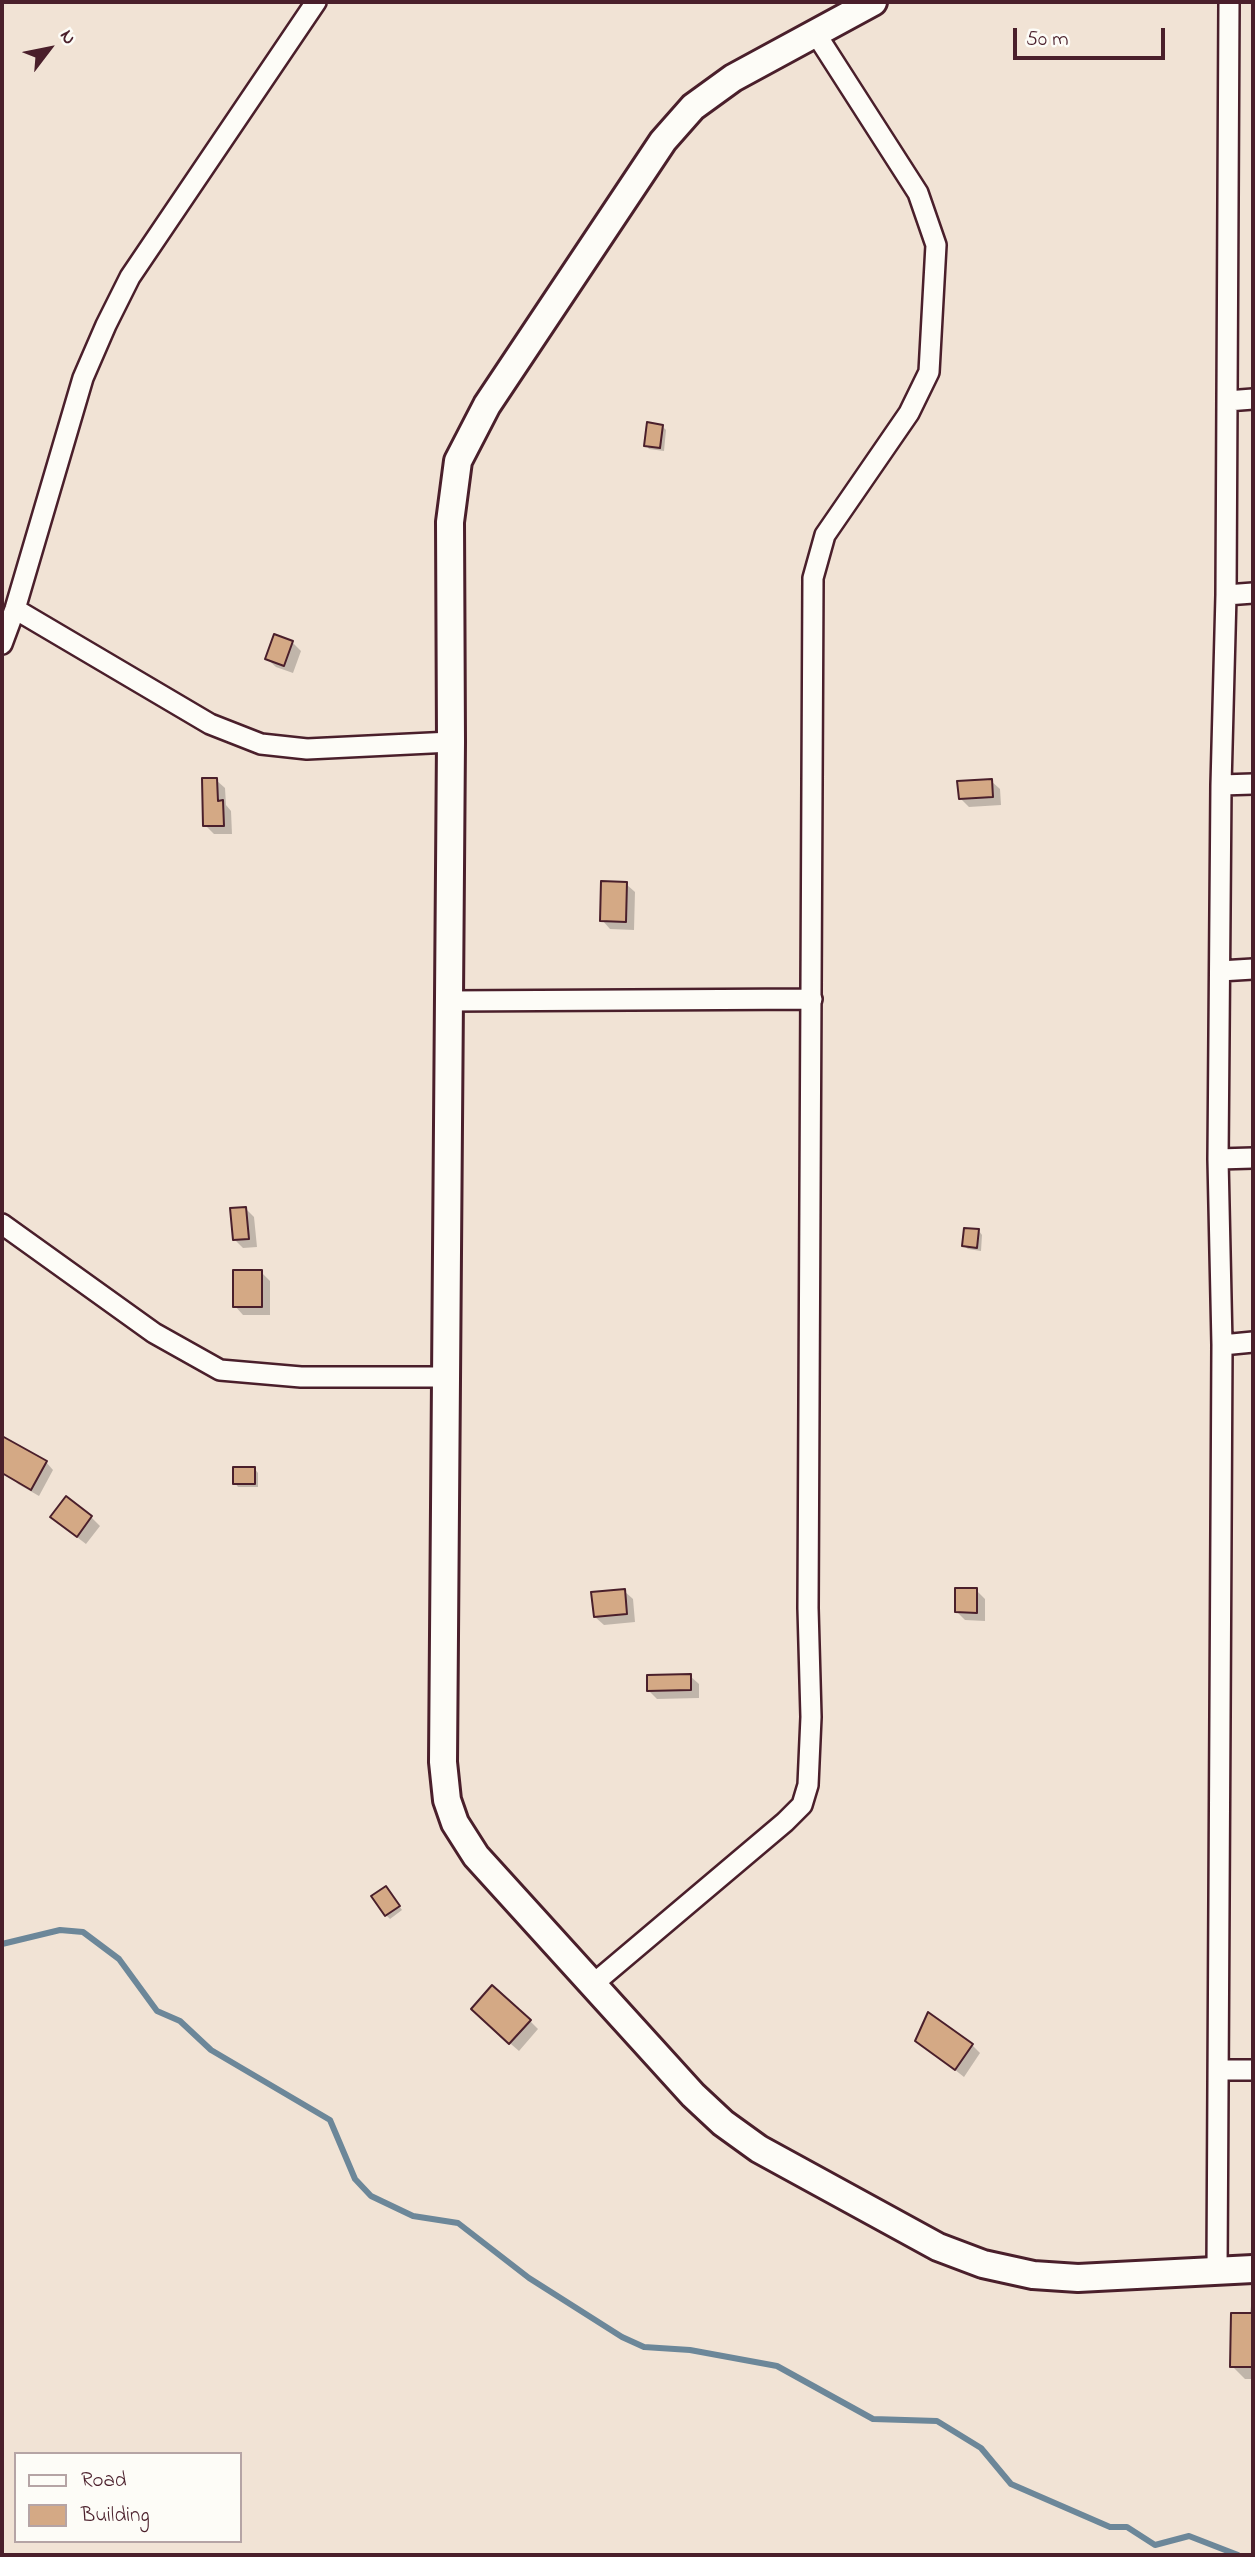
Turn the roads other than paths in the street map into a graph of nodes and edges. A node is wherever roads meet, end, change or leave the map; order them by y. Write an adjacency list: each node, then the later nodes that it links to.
1 (316, 2): 9 (street)
2 (873, 2): 4 (street)
3 (1229, 2): 6 (street)
4 (816, 34): 11 (street); 16 (street)
5 (1253, 399): 6 (street)
6 (1227, 401): 8 (street)
7 (1253, 593): 8 (street)
8 (1226, 595): 13 (street)
9 (15, 609): 10 (street); 11 (street)
10 (2, 644)
11 (450, 742): 17 (street)
12 (1253, 784): 13 (street)
13 (1221, 785): 15 (street)
14 (1253, 969): 15 (street)
15 (1220, 971): 19 (street)
16 (812, 999): 17 (street); 24 (street)
17 (449, 1001): 23 (street)
18 (1253, 1158): 19 (street)
19 (1218, 1159): 22 (street)
20 (2, 1224): 23 (street)
21 (1253, 1342): 22 (street)
22 (1222, 1345): 25 (street)
23 (446, 1377): 24 (street)
24 (592, 1985): 28 (street)
25 (1219, 2070): 26 (street); 28 (street)
26 (1253, 2070)
27 (1253, 2269): 28 (street)
28 (1217, 2270)

